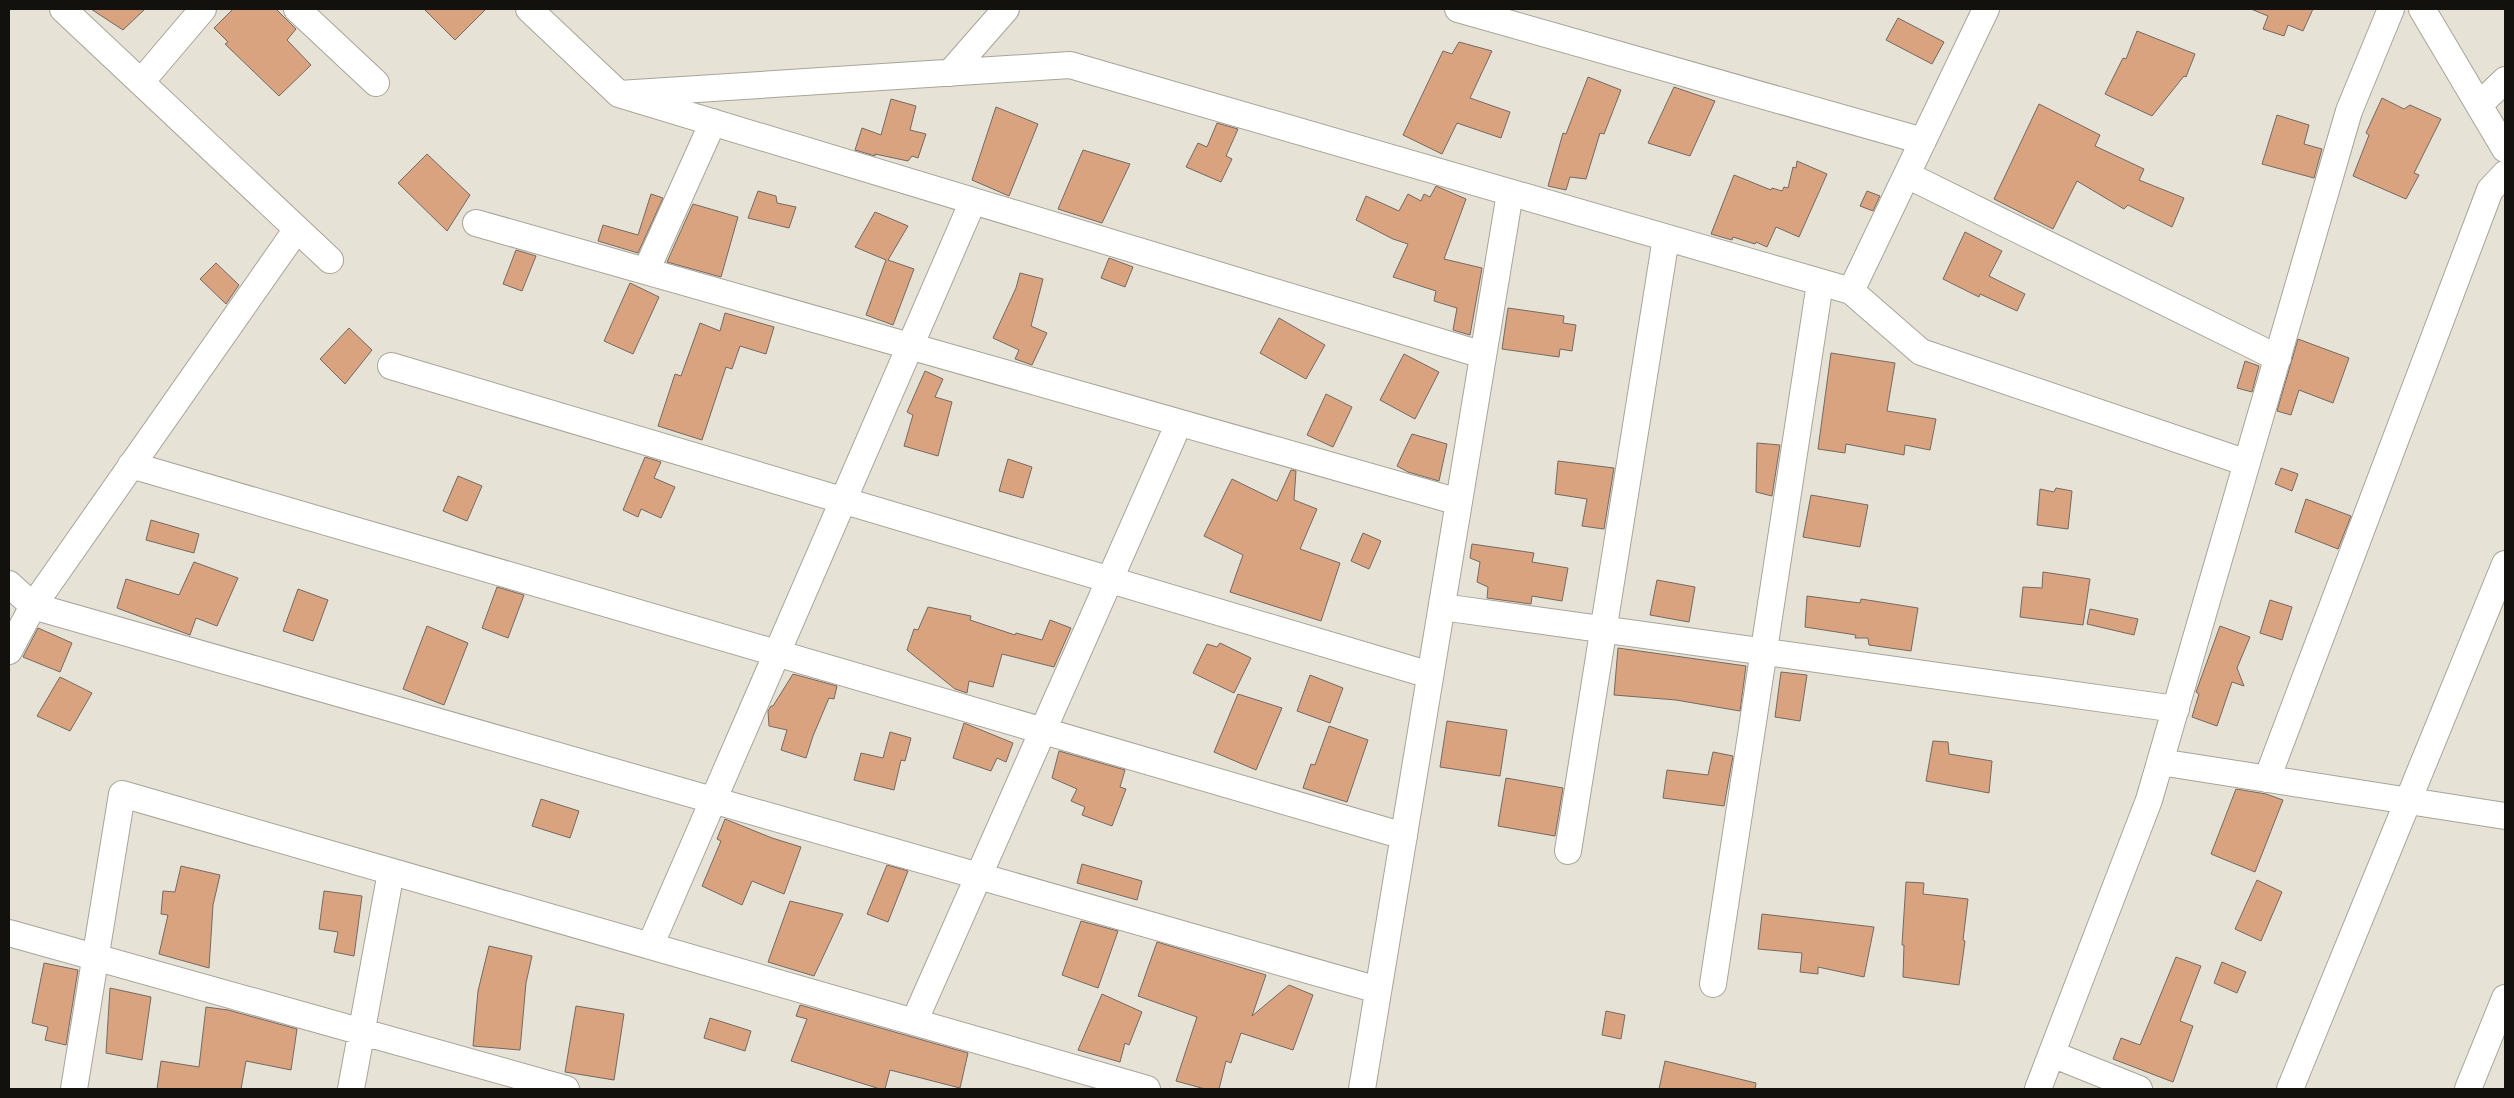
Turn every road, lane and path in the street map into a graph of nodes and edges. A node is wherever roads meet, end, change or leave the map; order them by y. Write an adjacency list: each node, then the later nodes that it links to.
1 (63, 9): 12 (street)
2 (203, 9): 12 (street)
3 (297, 9): 13 (street)
4 (529, 9): 14 (street)
5 (1006, 9): 10 (street)
6 (1458, 9): 17 (street)
7 (1986, 9): 17 (street)
8 (2391, 9): 32 (street)
9 (2422, 9): 15 (street)
10 (950, 73): 14 (street); 21 (street)
11 (2505, 80): 15 (street)
12 (141, 82): 24 (street)
13 (376, 83)
14 (618, 94): 16 (street)
15 (2479, 105): 18 (street)
16 (713, 122): 22 (street); 27 (street)
17 (1923, 141): 20 (street)
18 (2505, 149)
19 (2505, 174): 52 (street)
20 (1907, 175): 29 (street); 32 (street)
21 (1510, 192): 25 (street); 31 (street)
22 (973, 201): 30 (street); 31 (street)
23 (476, 223): 27 (street)
24 (297, 228): 26 (street); 36 (street)
25 (1666, 238): 28 (street); 44 (street)
26 (330, 260)
27 (646, 272): 30 (street)
28 (1820, 283): 29 (street); 47 (street)
29 (1851, 291): 35 (street)
30 (910, 346): 34 (street); 37 (street)
31 (1483, 355): 38 (street)
32 (2278, 358): 35 (street)
33 (391, 366): 37 (street)
34 (1179, 423): 38 (street); 40 (street)
35 (2247, 463): 49 (street)
36 (131, 465): 42 (street); 46 (street)
37 (843, 500): 40 (street); 46 (street)
38 (1459, 502): 43 (street)
39 (2505, 564): 54 (street)
40 (1110, 579): 48 (street); 50 (street)
41 (9, 584): 42 (street)
42 (33, 606): 45 (street); 53 (street)
43 (1442, 606): 44 (street); 48 (street)
44 (1603, 629): 47 (street); 57 (street)
45 (9, 651)
46 (777, 652): 50 (street); 53 (street)
47 (1764, 652): 49 (street); 63 (street)
48 (1430, 674): 56 (street)
49 (2176, 709): 51 (street)
50 (1043, 730): 56 (street); 59 (street)
51 (2160, 762): 52 (street); 68 (street)
52 (2267, 779): 54 (street)
53 (714, 800): 59 (street); 61 (street)
54 (2409, 800): 55 (street); 76 (street)
55 (2505, 816)
56 (1404, 836): 64 (street)
57 (1568, 851)
58 (391, 872): 61 (street); 62 (street); 67 (street)
59 (979, 876): 64 (street); 66 (street)
60 (9, 933): 62 (street)
61 (650, 946): 66 (street)
62 (95, 957): 67 (street); 69 (street)
63 (1713, 984)
64 (1378, 990): 73 (street)
65 (2505, 998): 77 (street)
66 (914, 1022): 72 (street)
67 (362, 1032): 70 (street); 71 (street)
68 (2052, 1054): 74 (street); 75 (street)
69 (74, 1089)
70 (351, 1089)
71 (566, 1089)
72 (1147, 1089)
73 (1362, 1089)
74 (2038, 1089)
75 (2138, 1089)
76 (2290, 1089)
77 (2468, 1089)

